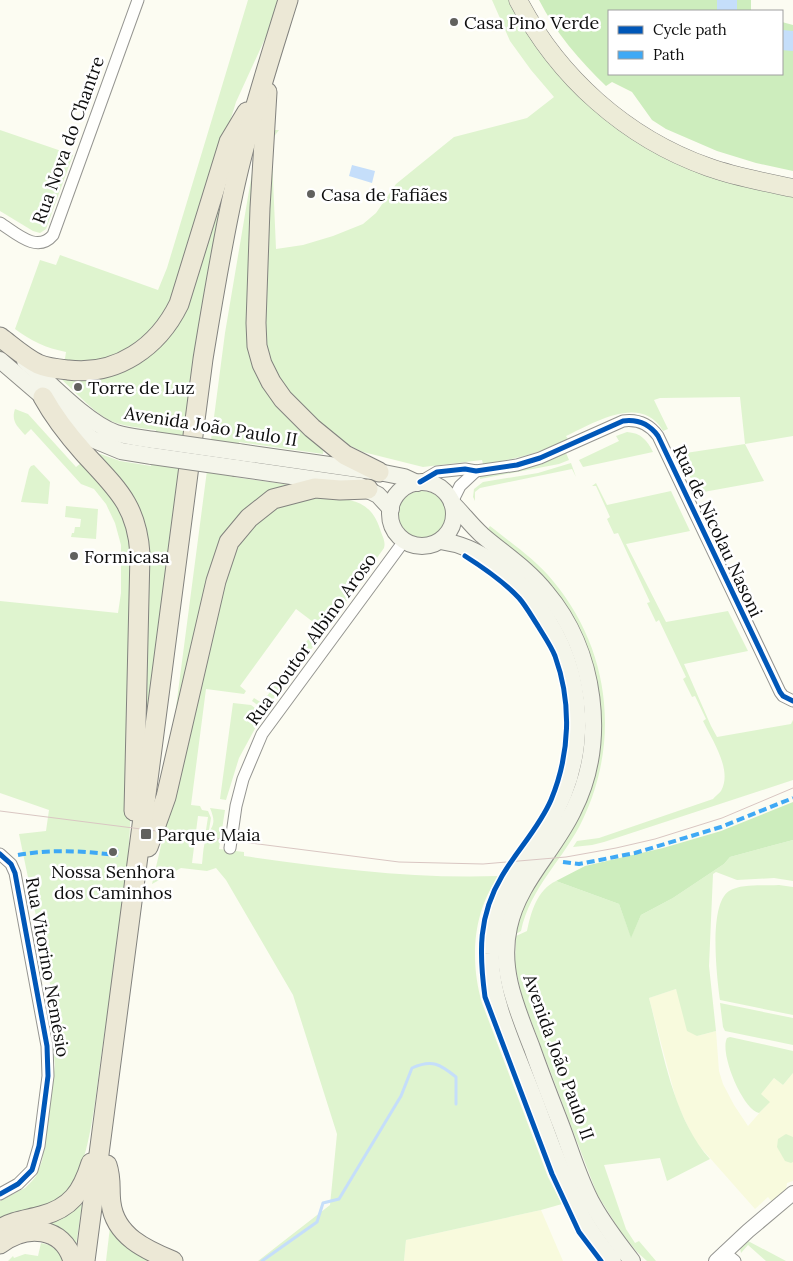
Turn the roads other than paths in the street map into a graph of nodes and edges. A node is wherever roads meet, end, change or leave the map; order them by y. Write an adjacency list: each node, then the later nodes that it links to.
1 (138, 0): 9 (street, Rua Nova do Chantre)
2 (288, 0): 6 (highway)
3 (295, 0): 6 (highway)
4 (518, 0): 8 (main road)
5 (529, 0): 7 (main road)
6 (264, 88): 10 (highway); 16 (highway); 26 (highway)
7 (793, 179)
8 (793, 188)
9 (0, 224)
10 (0, 338): 13 (main road, Avenida João Paulo II)
11 (0, 360): 12 (main road, Avenida João Paulo II)
12 (43, 397): 13 (main road, Avenida João Paulo II); 26 (highway)
13 (153, 448): 14 (main road, Avenida João Paulo II, bridge)
14 (237, 460): 16 (main road, Avenida João Paulo II); 18 (main road, Avenida João Paulo II)
15 (476, 471): 17 (street, Rua de Nicolau Nasoni); 19 (street); 23 (street, Rua de Nicolau Nasoni)
16 (379, 472): 17 (main road, Avenida João Paulo II)
17 (418, 482): 19 (main road); 20 (main road)
18 (368, 489): 20 (main road, Avenida João Paulo II); 26 (highway)
19 (452, 503): 22 (main road); 39 (main road, Avenida João Paulo II)
20 (390, 509): 21 (main road)
21 (404, 541): 22 (main road); 24 (street, Rua Doutor Albino Aroso)
22 (441, 541): 38 (main road, Avenida João Paulo II)
23 (793, 701)
24 (230, 848)
25 (0, 854): 29 (street, Rua Vitorino Nemésio)
26 (142, 859): 27 (highway); 28 (highway)
27 (103, 1124): 31 (highway); 35 (highway)
28 (107, 1165): 36 (highway); 37 (highway)
29 (0, 1194)
30 (793, 1194): 33 (street)
31 (0, 1229)
32 (0, 1244): 34 (highway)
33 (725, 1258)
34 (74, 1261)
35 (85, 1261)
36 (94, 1261)
37 (173, 1261)
38 (613, 1261)
39 (632, 1261)

